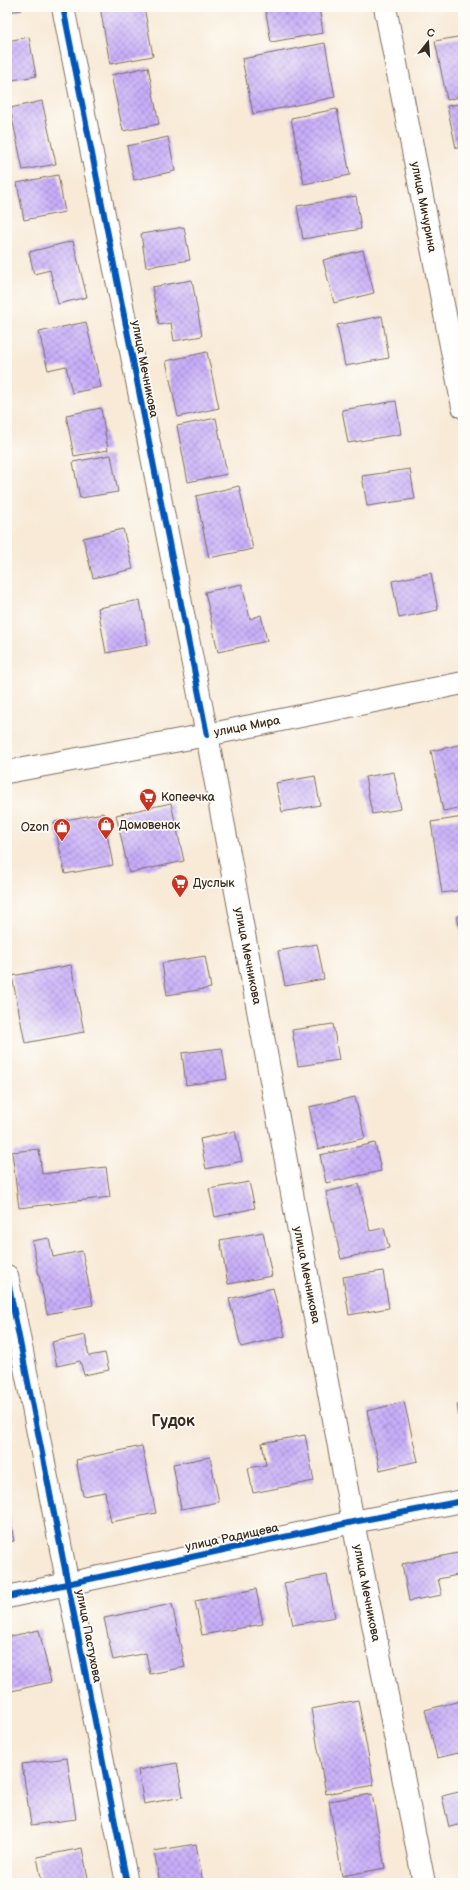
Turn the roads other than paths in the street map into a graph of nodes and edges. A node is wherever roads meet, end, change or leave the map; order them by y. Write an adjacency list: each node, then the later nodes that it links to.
1 (63, 7): 5 (street, улица Мечникова)
2 (385, 7): 3 (street, улица Мичурина)
3 (463, 407)
4 (463, 683): 5 (street, улица Мира)
5 (207, 734): 6 (street, улица Мира); 9 (street, улица Мечникова)
6 (7, 772)
7 (7, 1276): 10 (street, улица Пастухова)
8 (463, 1501): 9 (street, улица Радищева)
9 (353, 1522): 10 (street, улица Радищева); 13 (street, улица Мечникова)
10 (67, 1583): 11 (street, улица Радищева); 12 (street, улица Пастухова)
11 (7, 1597)
12 (127, 1883)
13 (424, 1883)

